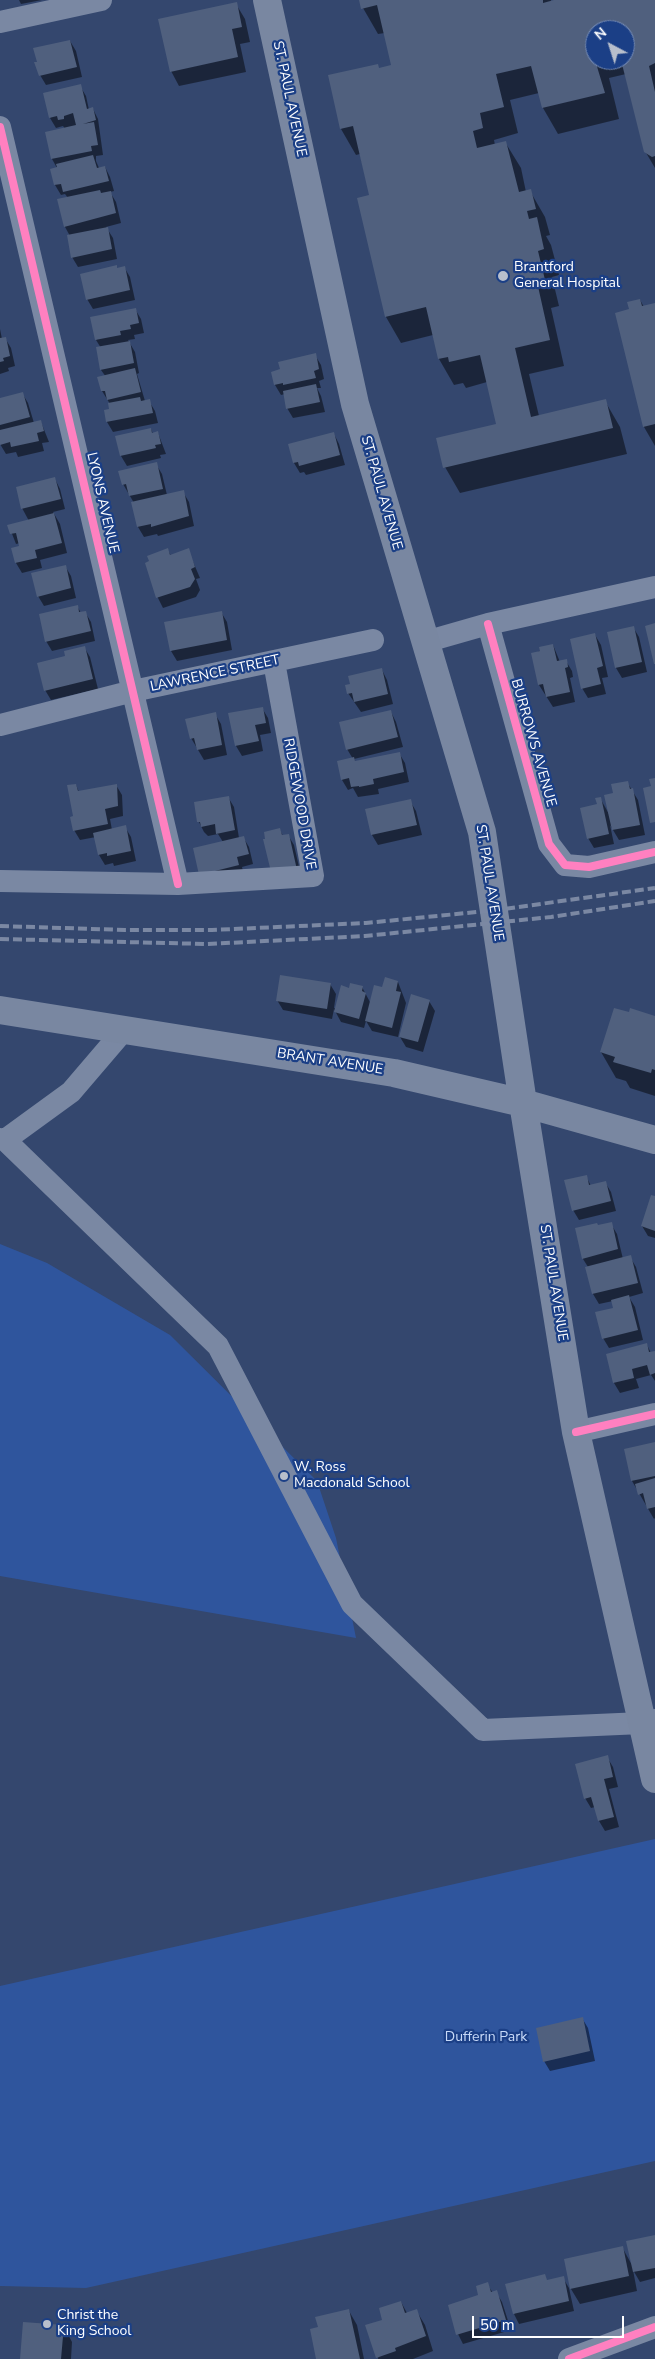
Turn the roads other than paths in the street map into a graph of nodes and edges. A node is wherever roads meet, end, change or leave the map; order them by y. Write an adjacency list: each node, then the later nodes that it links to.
1 (101, 0): 3 (street)
2 (267, 0): 8 (main road, ST. PAUL AVENUE)
3 (0, 22)
4 (0, 127): 10 (street, LYONS AVENUE)
5 (655, 587): 6 (street)
6 (488, 624): 8 (street); 12 (street, BURROWS AVENUE)
7 (373, 640): 9 (street, LAWRENCE STREET)
8 (425, 642): 17 (main road, ST. PAUL AVENUE)
9 (274, 662): 10 (street, LAWRENCE STREET); 14 (street, RIDGEWOOD DRIVE)
10 (133, 691): 11 (street, LAWRENCE STREET); 14 (street, LYONS AVENUE)
11 (0, 725)
12 (655, 852)
13 (0, 881): 14 (street, RIDGEWOOD DRIVE)
14 (178, 884)
15 (0, 1010): 16 (main road, BRANT AVENUE)
16 (124, 1030): 17 (main road, BRANT AVENUE); 18 (street)
17 (523, 1102): 19 (main road, BRANT AVENUE); 21 (main road, ST. PAUL AVENUE)
18 (2, 1140): 22 (street)
19 (655, 1140)
20 (655, 1414): 21 (street)
21 (576, 1432): 22 (main road, ST. PAUL AVENUE)
22 (648, 1722): 23 (main road, ST. PAUL AVENUE)
23 (655, 1779)
24 (655, 2327): 25 (street)
25 (569, 2359)

